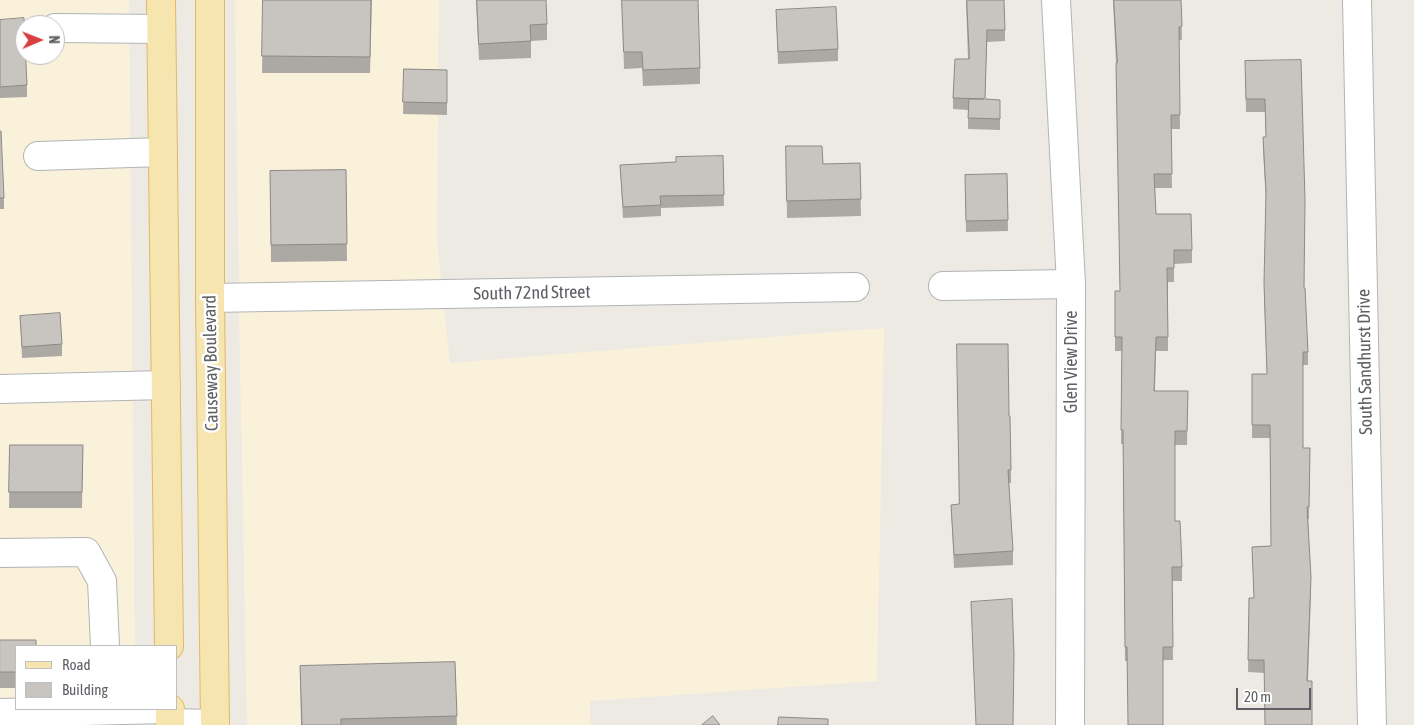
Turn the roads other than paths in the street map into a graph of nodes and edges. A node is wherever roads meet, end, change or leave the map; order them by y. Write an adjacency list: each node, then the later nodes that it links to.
1 (161, 0): 6 (main road)
2 (210, 0): 12 (main road, Causeway Boulevard)
3 (1056, 0): 9 (street, Glen View Drive)
4 (1357, 0): 24 (street, South Sandhurst Drive)
5 (65, 28): 6 (street)
6 (161, 29): 7 (main road)
7 (163, 152): 8 (street); 13 (main road)
8 (38, 156)
9 (1071, 284): 10 (street); 23 (street, Glen View Drive)
10 (943, 286)
11 (855, 287): 12 (street, South 72nd Street)
12 (210, 298): 22 (main road, Causeway Boulevard)
13 (166, 385): 14 (street); 17 (main road)
14 (0, 389)
15 (0, 553): 16 (street)
16 (105, 645)
17 (169, 645)
18 (80, 710): 20 (street)
19 (116, 710): 21 (street)
20 (0, 713)
21 (169, 716): 22 (street)
22 (215, 725)
23 (1070, 725)
24 (1372, 725)

